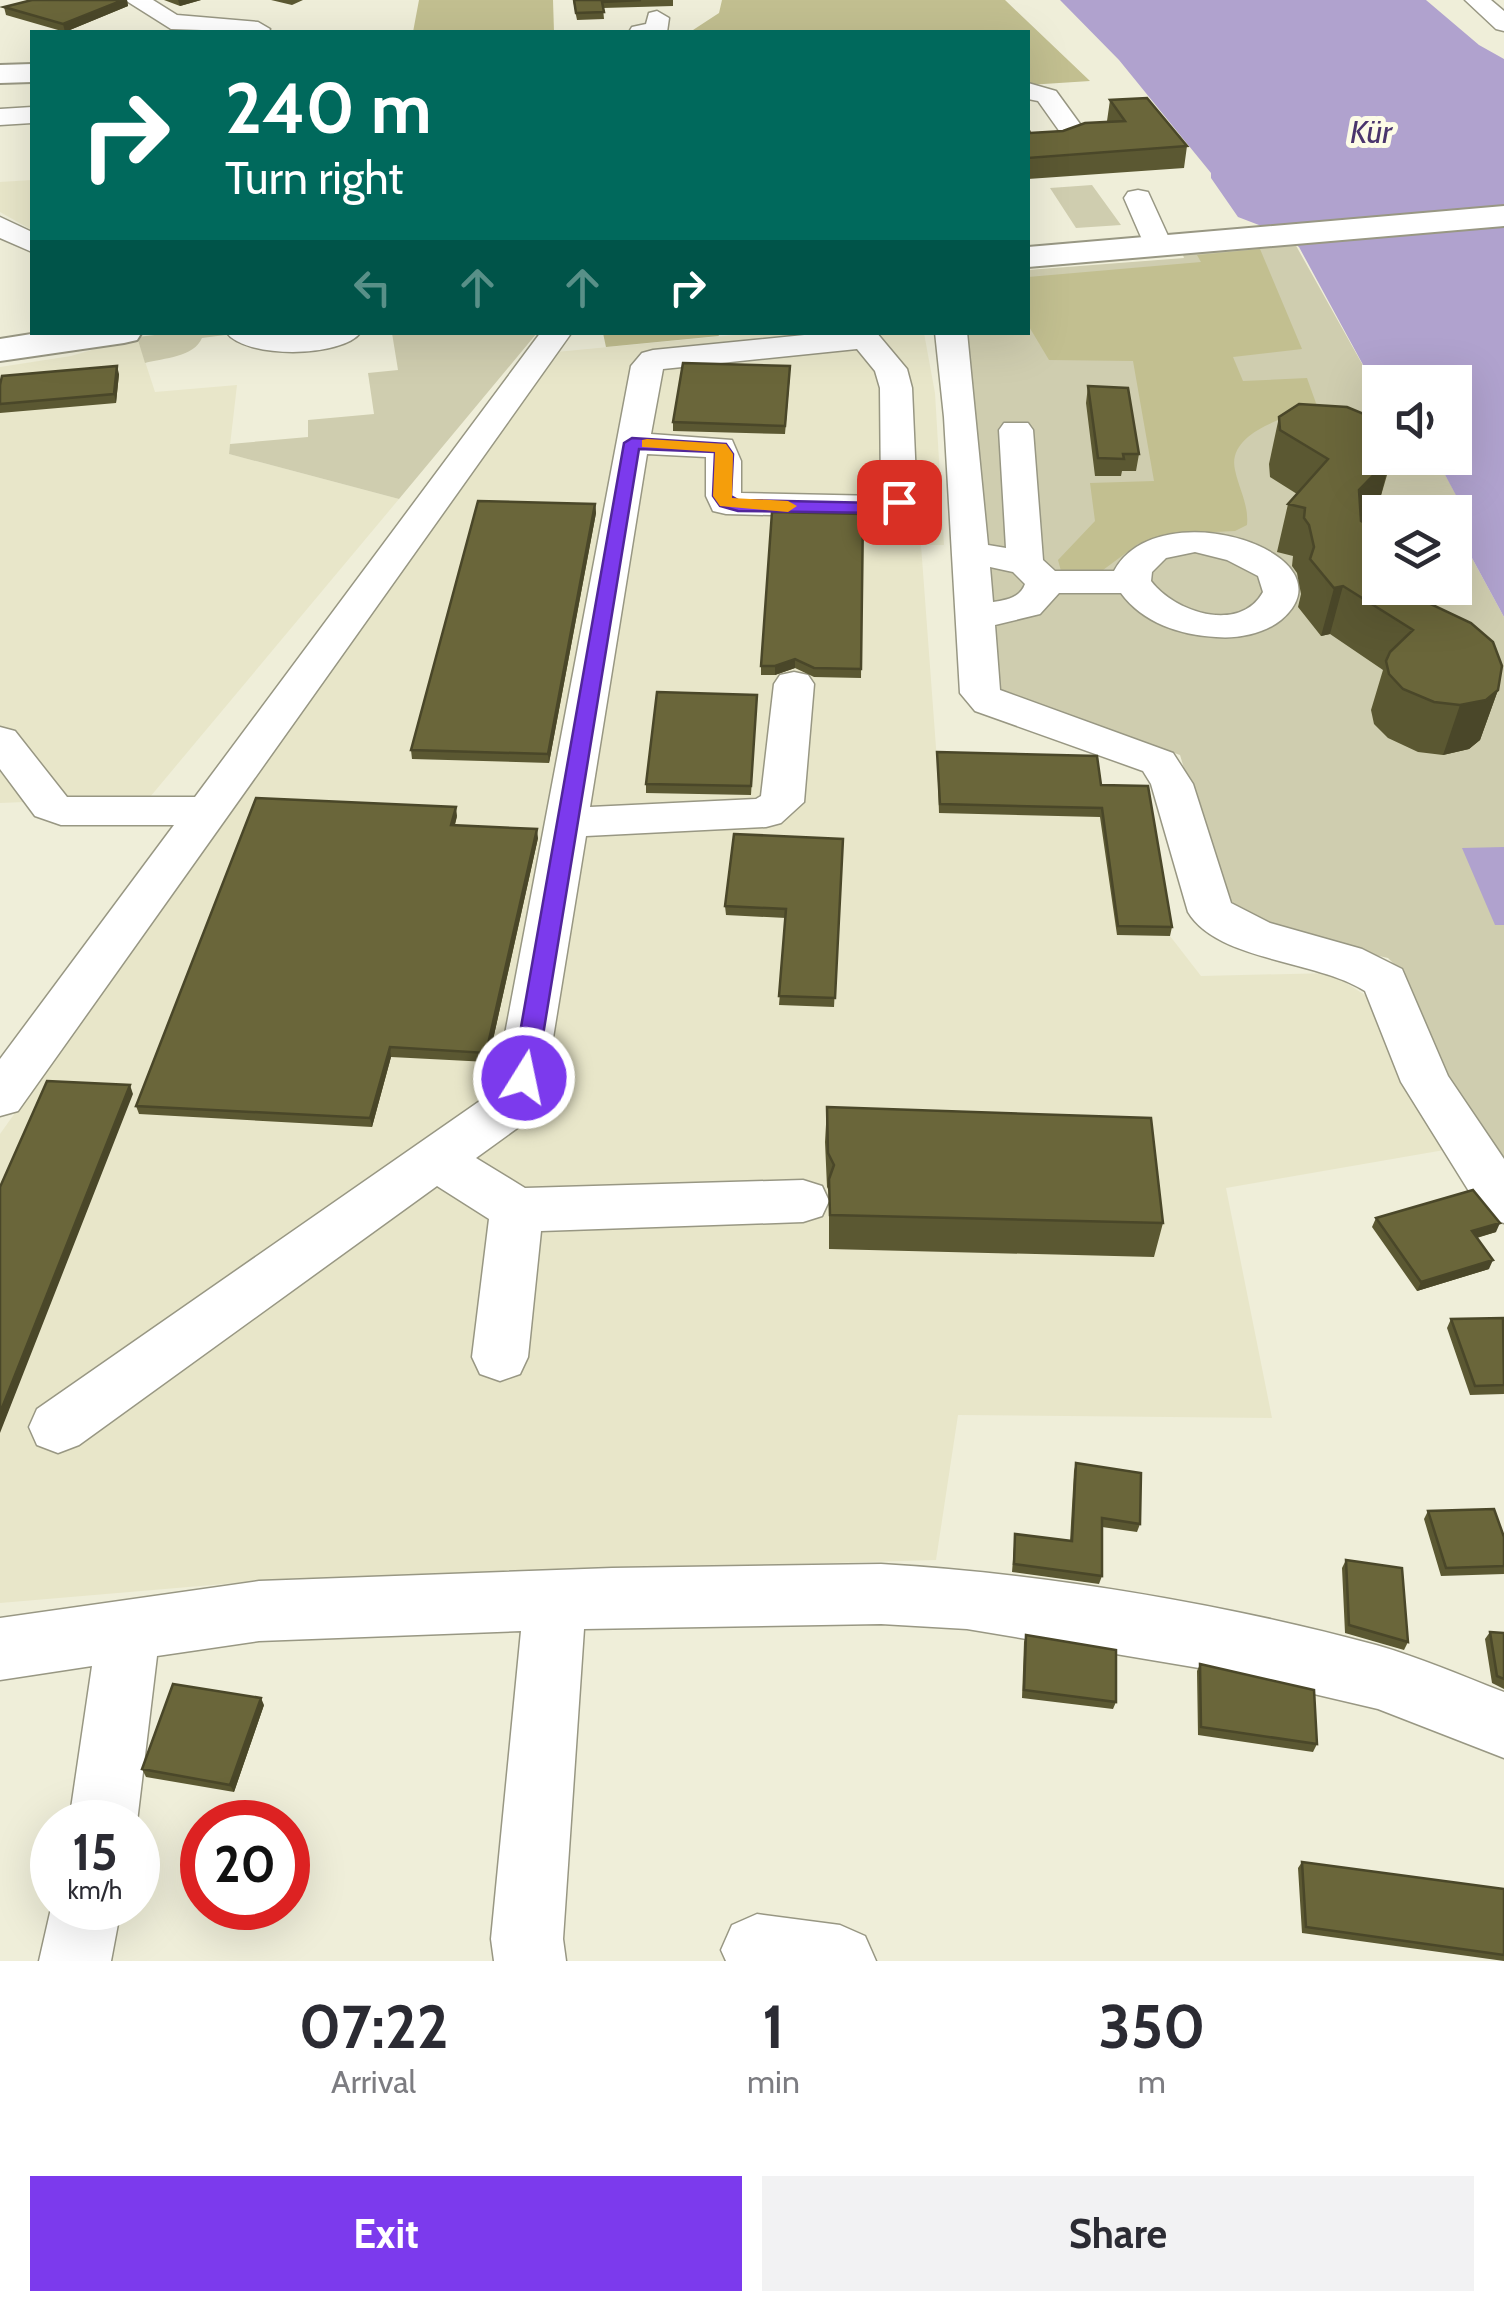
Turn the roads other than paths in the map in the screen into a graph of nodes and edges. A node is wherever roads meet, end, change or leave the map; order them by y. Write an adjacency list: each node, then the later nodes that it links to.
1 (137, 0): 4 (street)
2 (228, 0): 4 (street)
3 (1476, 0): 5 (street)
4 (171, 22): 6 (street); 7 (street)
5 (1504, 24)
6 (258, 29)
7 (149, 30)
8 (30, 72): 9 (main road)
9 (0, 74)
10 (1030, 92): 13 (street)
11 (30, 115): 12 (street)
12 (0, 117)
13 (1030, 143)
14 (1138, 198): 20 (street)
15 (30, 206): 17 (street)
16 (1504, 208): 20 (main road)
17 (0, 214)
18 (1504, 216): 20 (main road)
19 (0, 226): 21 (street)
20 (1171, 239): 24 (main road); 25 (main road)
21 (30, 242)
22 (30, 243): 23 (street)
23 (0, 246)
24 (1030, 247)
25 (1030, 256)
26 (30, 335): 33 (main road)
27 (103, 335): 34 (main road)
28 (249, 335): 29 (street)
29 (339, 335)
30 (555, 335): 43 (street)
31 (951, 335): 37 (street)
32 (862, 336): 36 (street); 36 (street)
33 (0, 339)
34 (0, 350)
35 (1016, 430): 38 (street)
36 (632, 443): 44 (street)
37 (970, 552): 38 (street); 40 (street)
38 (1035, 573): 39 (street); 40 (street)
39 (1132, 582)
40 (974, 615): 48 (street)
41 (794, 684): 44 (street)
42 (0, 740): 43 (street)
43 (206, 811): 45 (street)
44 (568, 822): 46 (street)
45 (0, 1098)
46 (437, 1159): 49 (street); 51 (street)
47 (803, 1200): 49 (street)
48 (1504, 1202)
49 (517, 1210): 50 (street)
50 (500, 1357)
51 (58, 1427)
52 (555, 1600): 53 (street); 55 (street); 60 (street)
53 (128, 1628): 54 (street); 56 (street)
54 (0, 1649)
55 (1504, 1725)
56 (106, 1800)
57 (82, 1930): 59 (street)
58 (757, 1950): 61 (street)
59 (76, 1961)
60 (530, 1961)
61 (840, 1961)

